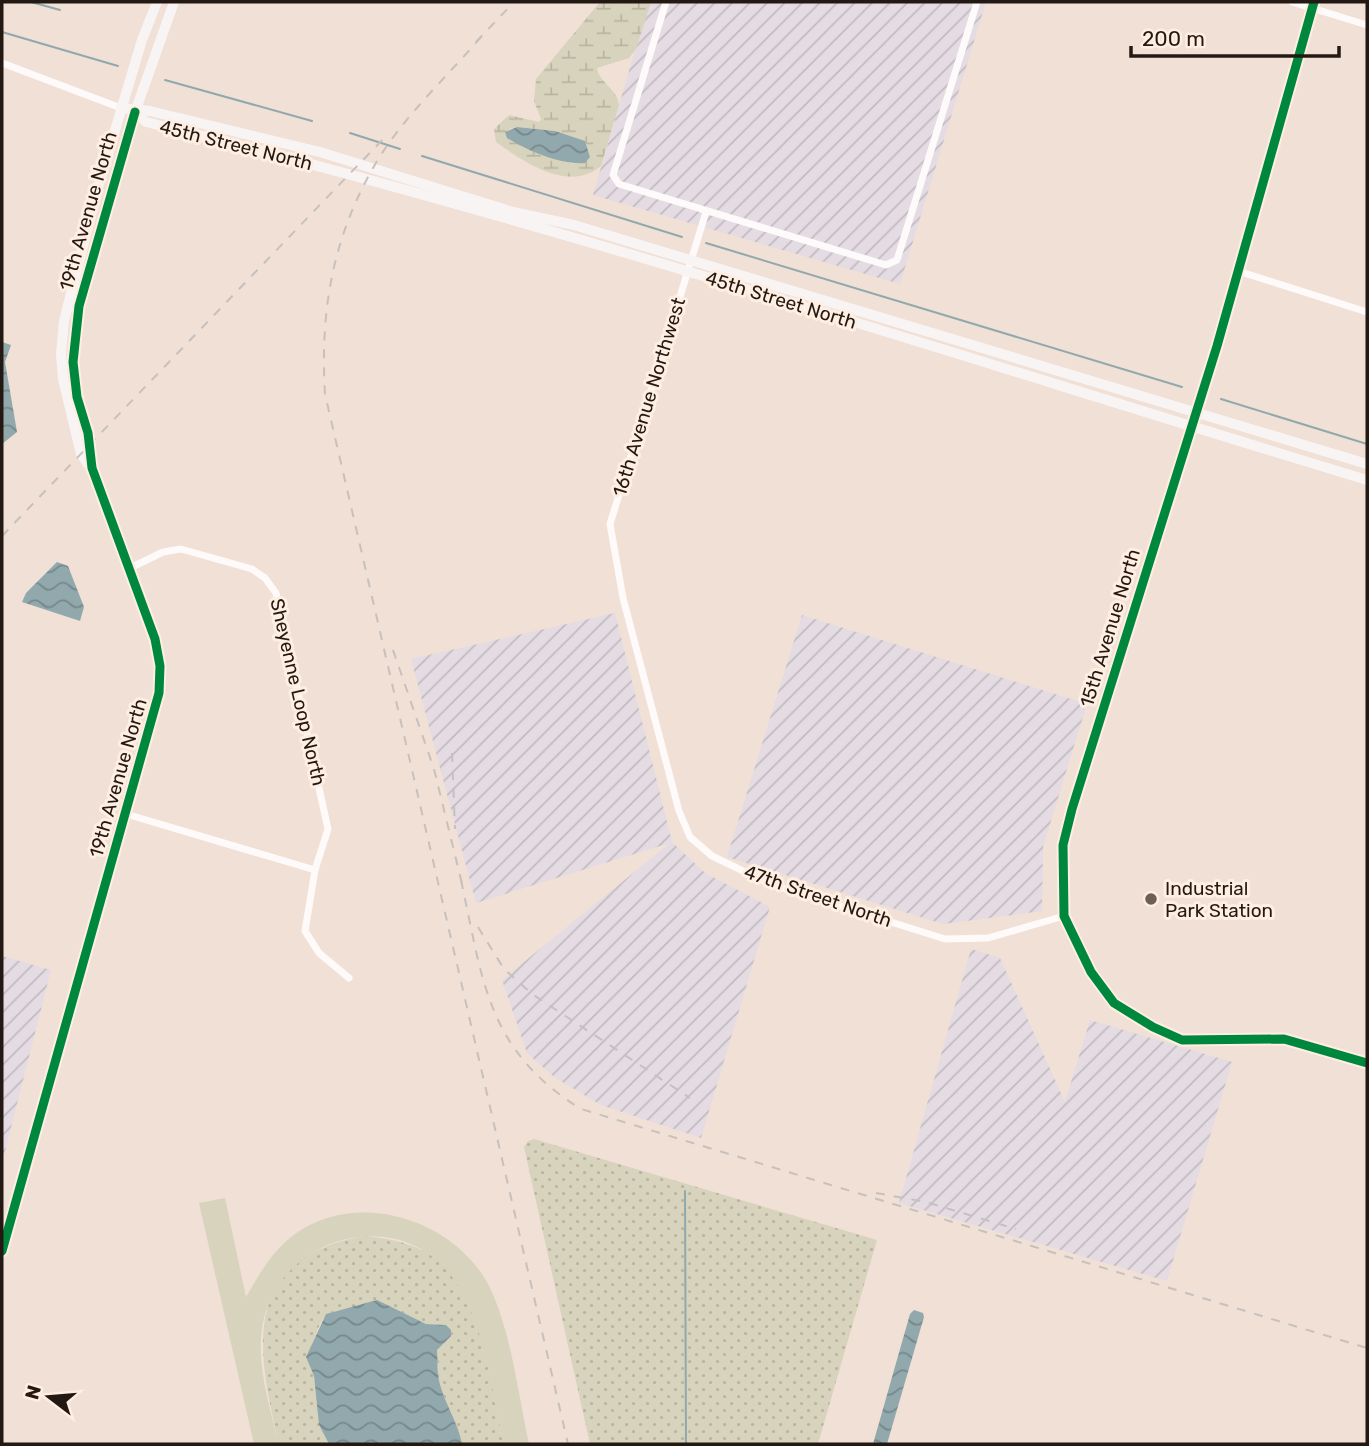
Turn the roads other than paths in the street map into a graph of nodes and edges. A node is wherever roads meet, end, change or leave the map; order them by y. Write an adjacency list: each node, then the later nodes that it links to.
1 (158, 2): 9 (main road, 19th Avenue North)
2 (174, 2): 10 (main road, 19th Avenue North)
3 (666, 2): 11 (street)
4 (977, 2): 11 (street)
5 (1292, 2): 6 (street)
6 (1313, 5): 7 (street); 14 (street, 15th Avenue North)
7 (1367, 25)
8 (2, 64): 9 (street)
9 (121, 108): 10 (main road); 19 (main road, 19th Avenue North)
10 (135, 112): 12 (main road, 45th Street North); 13 (main road, 45th Street North); 19 (main road, 19th Avenue North)
11 (706, 212): 12 (street, 16th Avenue Northwest)
12 (691, 260): 13 (street, 16th Avenue Northwest); 16 (main road, 45th Street North)
13 (688, 271): 17 (main road, 45th Street North); 21 (street, 16th Avenue Northwest)
14 (1238, 271): 15 (street); 16 (street, 15th Avenue North)
15 (1367, 312)
16 (1196, 413): 17 (street, 15th Avenue North); 18 (main road, 45th Street North)
17 (1191, 427): 20 (main road, 45th Street North); 25 (street, 15th Avenue North)
18 (1367, 464)
19 (92, 468): 22 (main road, 19th Avenue North)
20 (1367, 480)
21 (610, 524): 25 (street, 47th Street North)
22 (128, 569): 23 (main road, 19th Avenue North); 24 (street, Sheyenne Loop North)
23 (126, 814): 24 (street); 28 (main road, 19th Avenue North)
24 (316, 870): 26 (street, Sheyenne Loop North)
25 (1064, 916): 27 (street, 15th Avenue North)
26 (349, 978)
27 (1367, 1063)
28 (2, 1251)

